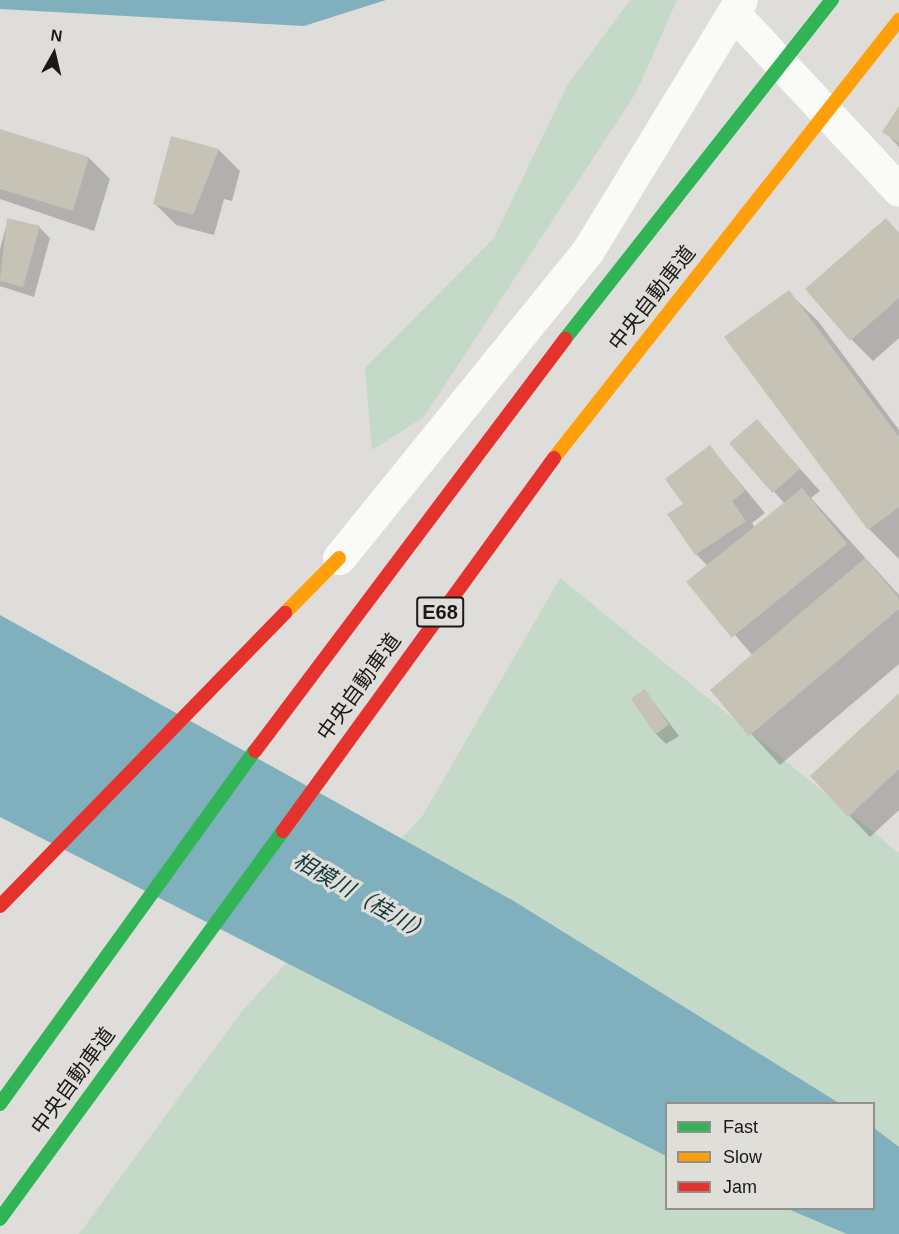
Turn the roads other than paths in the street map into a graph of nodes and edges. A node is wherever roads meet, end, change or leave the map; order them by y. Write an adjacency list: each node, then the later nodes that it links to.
1 (832, 0): 7 (main road, 中央自動車道)
2 (739, 8): 4 (street); 5 (street)
3 (899, 20): 8 (main road, 中央自動車道 / E68)
4 (899, 190)
5 (339, 558): 6 (main road)
6 (0, 906)
7 (0, 1104)
8 (0, 1219)

